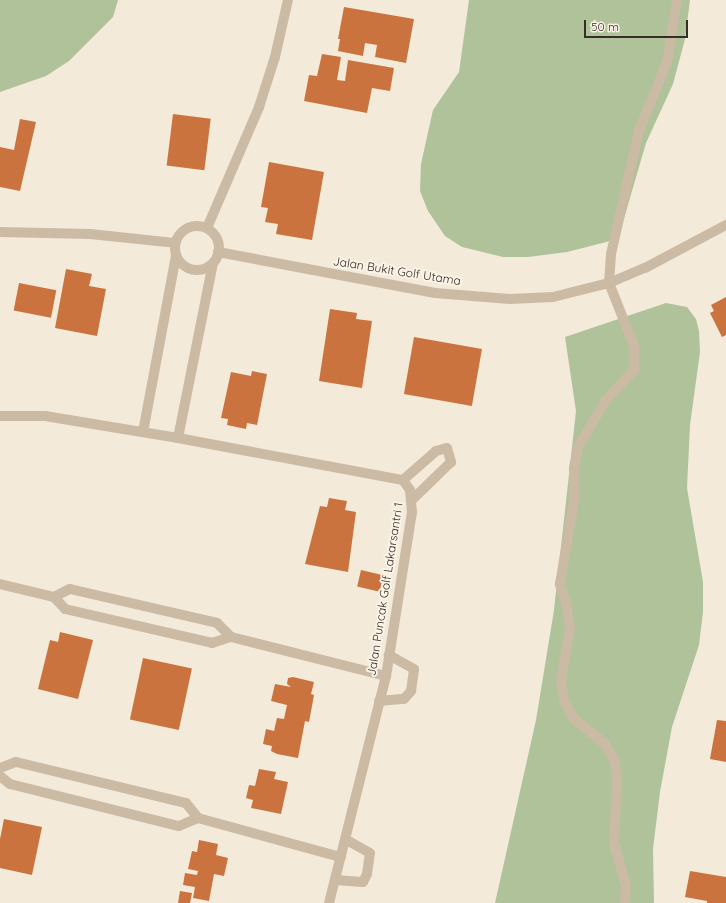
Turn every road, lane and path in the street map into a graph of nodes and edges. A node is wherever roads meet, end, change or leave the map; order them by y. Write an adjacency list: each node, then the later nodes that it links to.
1 (288, 0): 4 (street)
2 (677, 0): 10 (street)
3 (726, 225): 10 (street, Jalan Bukit Golf Utama)
4 (208, 228): 6 (street); 7 (street)
5 (0, 232): 6 (street)
6 (175, 243): 8 (street)
7 (218, 252): 9 (street); 10 (street, Jalan Bukit Golf Utama)
8 (176, 255): 9 (street); 12 (street)
9 (213, 263): 13 (street)
10 (609, 283): 29 (street)
11 (0, 416): 12 (street)
12 (143, 432): 13 (street)
13 (178, 438): 14 (street)
14 (403, 480): 15 (street, Jalan Puncak Golf Lakarsantri 1); 15 (street)
15 (413, 499): 19 (street, Jalan Puncak Golf Lakarsantri 1)
16 (0, 584): 17 (street)
17 (54, 597): 18 (street); 18 (street)
18 (231, 637): 20 (street)
19 (389, 655): 20 (street, Jalan Puncak Golf Lakarsantri 1); 21 (street)
20 (386, 676): 21 (street, Jalan Puncak Golf Lakarsantri 1)
21 (379, 701): 25 (street, Jalan Puncak Golf Lakarsantri 1)
22 (0, 768): 24 (street)
23 (0, 776): 24 (street)
24 (198, 818): 26 (street)
25 (347, 840): 26 (street, Jalan Puncak Golf Lakarsantri 1); 27 (street)
26 (341, 857): 27 (street, Jalan Puncak Golf Lakarsantri 1)
27 (335, 880): 28 (street, Jalan Puncak Golf Lakarsantri 1)
28 (329, 903)
29 (625, 903)

